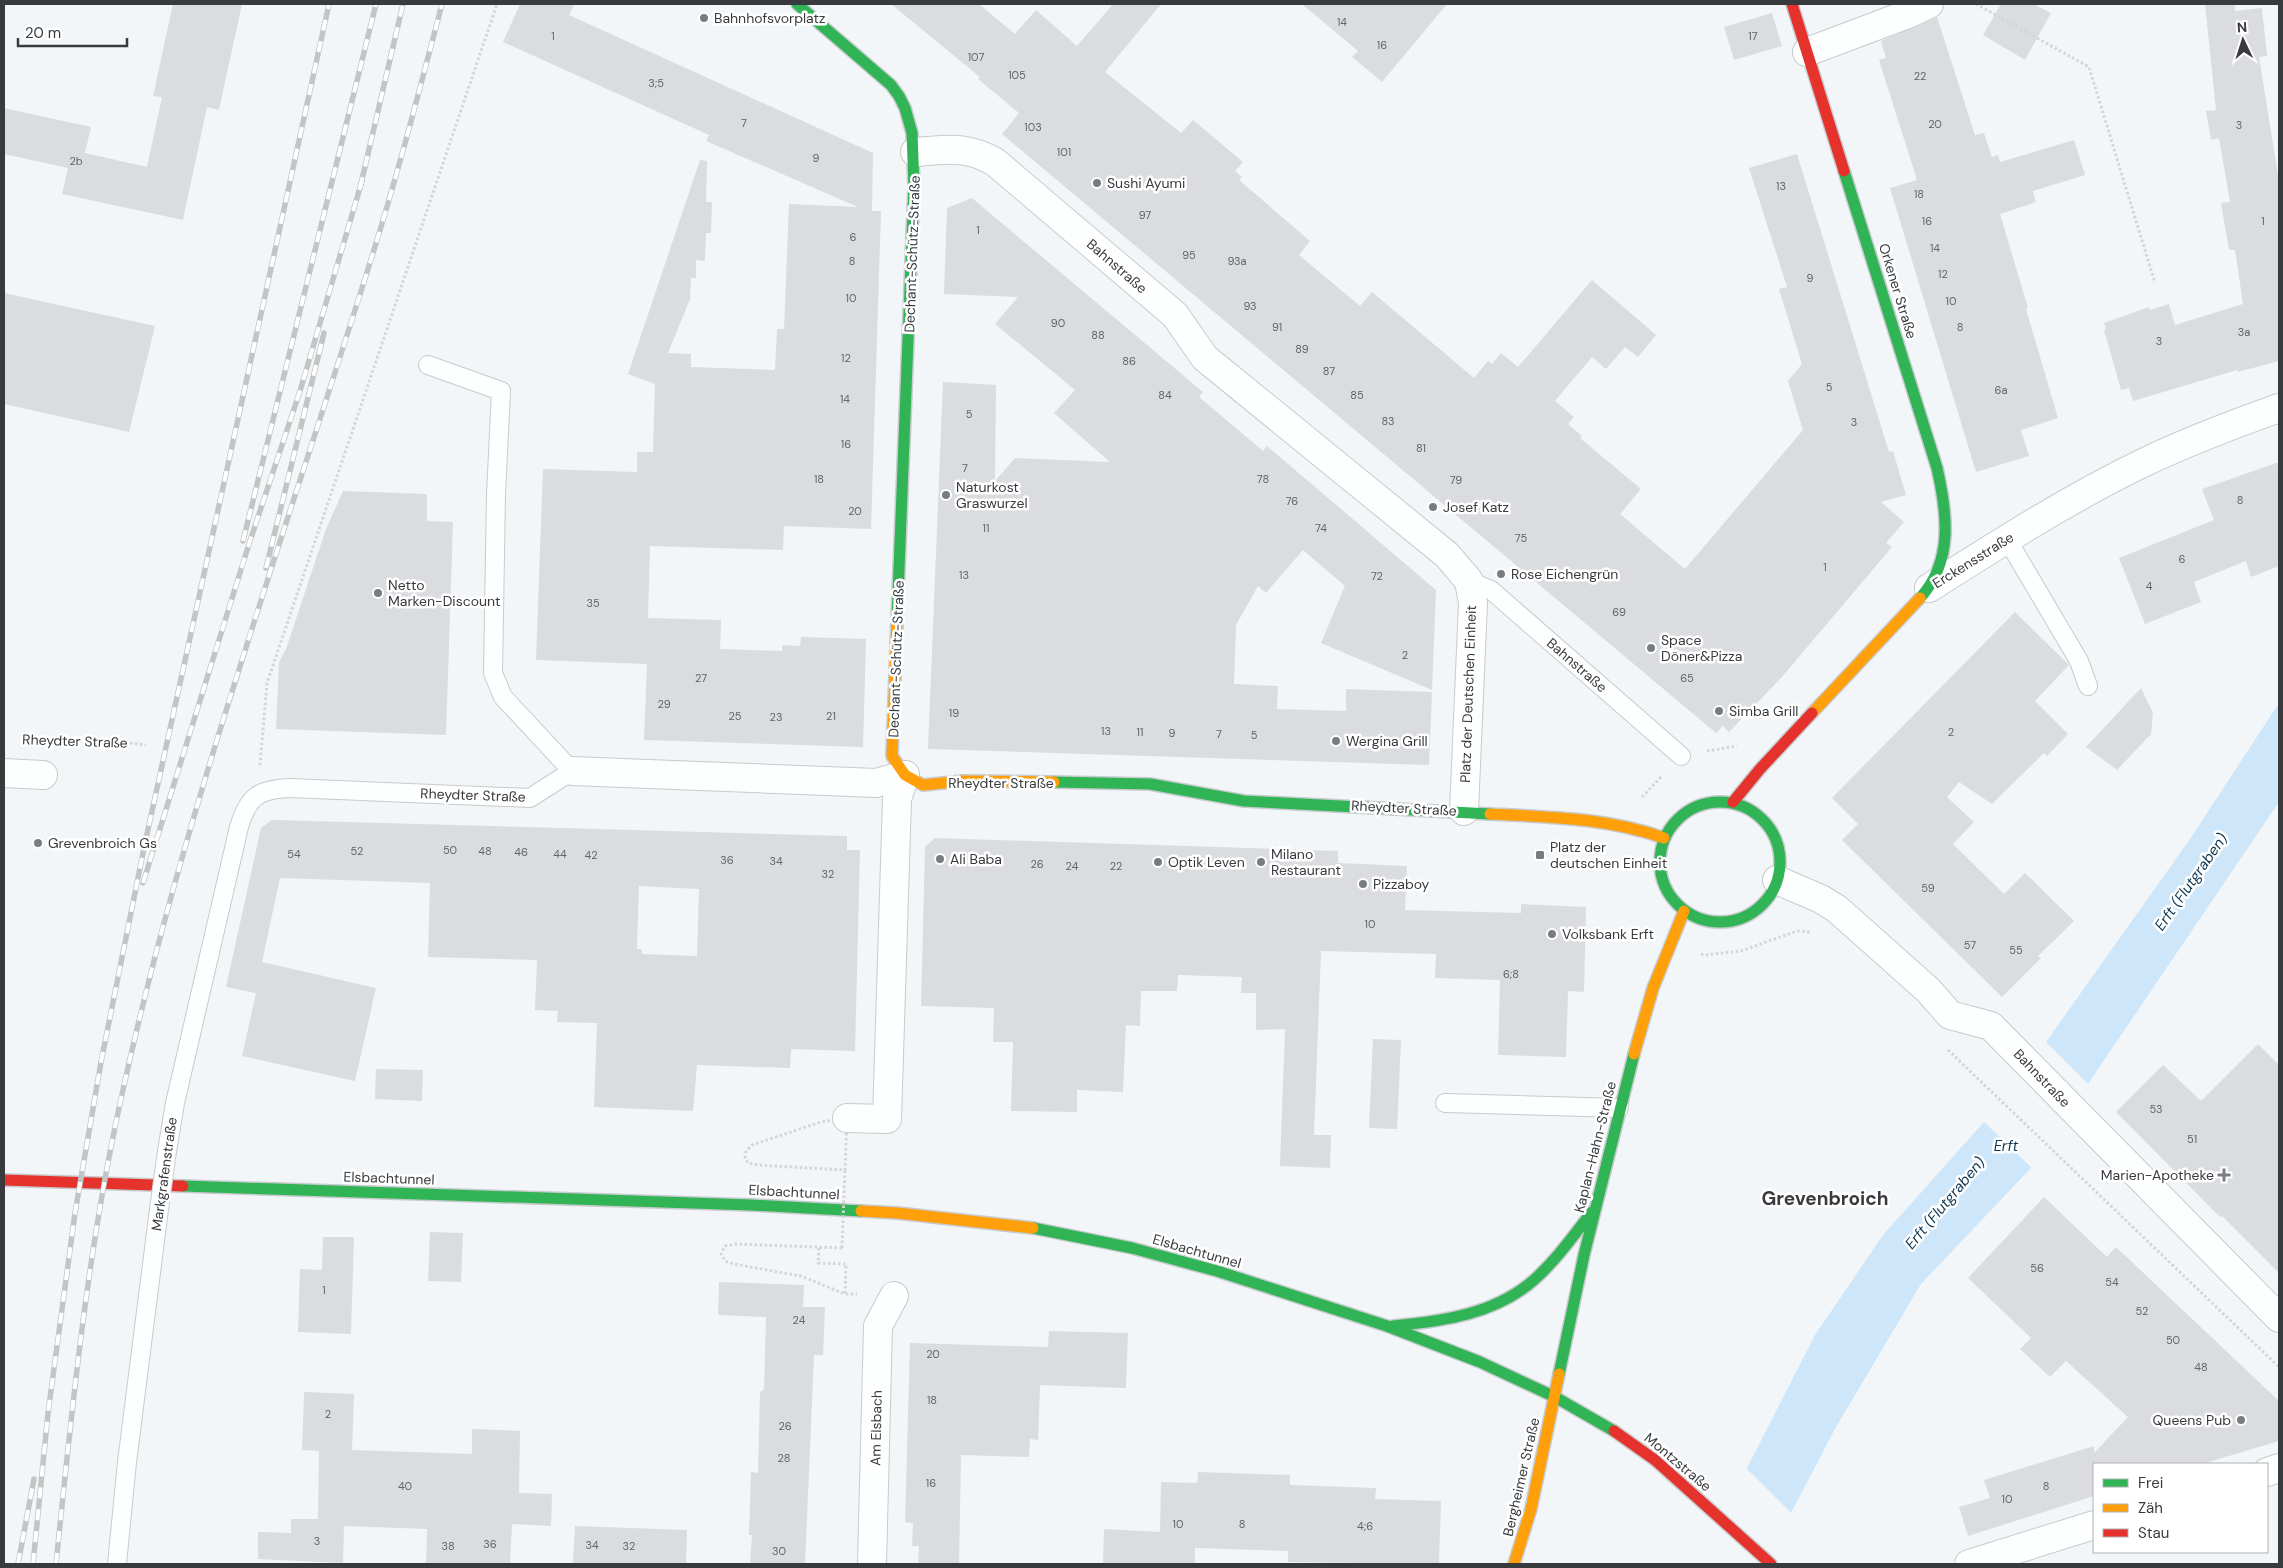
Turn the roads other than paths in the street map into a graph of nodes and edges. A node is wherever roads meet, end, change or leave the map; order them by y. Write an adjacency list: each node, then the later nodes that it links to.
1 (797, 4): 5 (street)
2 (1792, 4): 4 (street, Orkener Straße)
3 (1930, 4): 4 (street)
4 (1807, 52): 10 (street, Orkener Straße)
5 (915, 152): 9 (street, Bahnstraße); 16 (street, Dechant-Schütz-Straße)
6 (428, 365): 13 (lane)
7 (2279, 408): 8 (street, Erckensstraße)
8 (2007, 539): 10 (street, Erckensstraße); 11 (lane)
9 (1469, 581): 12 (lane, Bahnstraße); 19 (street, Platz der Deutschen Einheit)
10 (1929, 588): 18 (street, Erckensstraße)
11 (2088, 686)
12 (1681, 756)
13 (572, 771): 16 (street); 17 (lane, Rheydter Straße)
14 (4, 773): 15 (street)
15 (43, 775)
16 (905, 775): 19 (street, Rheydter Straße); 25 (street)
17 (257, 794): 33 (lane, Markgrafenstraße, bridge)
18 (1733, 802): 20 (street); 21 (street)
19 (1464, 811): 20 (street, Rheydter Straße)
20 (1664, 838): 22 (street)
21 (1778, 880): 22 (street); 29 (street, Bahnstraße)
22 (1684, 911): 24 (street, Kaplan-Hahn-Straße)
23 (1445, 1103): 24 (lane)
24 (1619, 1108): 27 (street, Kaplan-Hahn-Straße)
25 (847, 1118)
26 (4, 1180): 30 (street, Elsbachtunnel)
27 (1596, 1207): 30 (street); 31 (street, Kaplan-Hahn-Straße)
28 (894, 1296): 34 (street, Am Elsbach)
29 (2279, 1318)
30 (1387, 1326): 31 (street, Elsbachtunnel)
31 (1555, 1397): 35 (street, Bergheimer Straße); 36 (street, Montzstraße)
32 (2093, 1525): 37 (street)
33 (117, 1564)
34 (872, 1564)
35 (1514, 1564)
36 (1770, 1564)
37 (1969, 1564)

